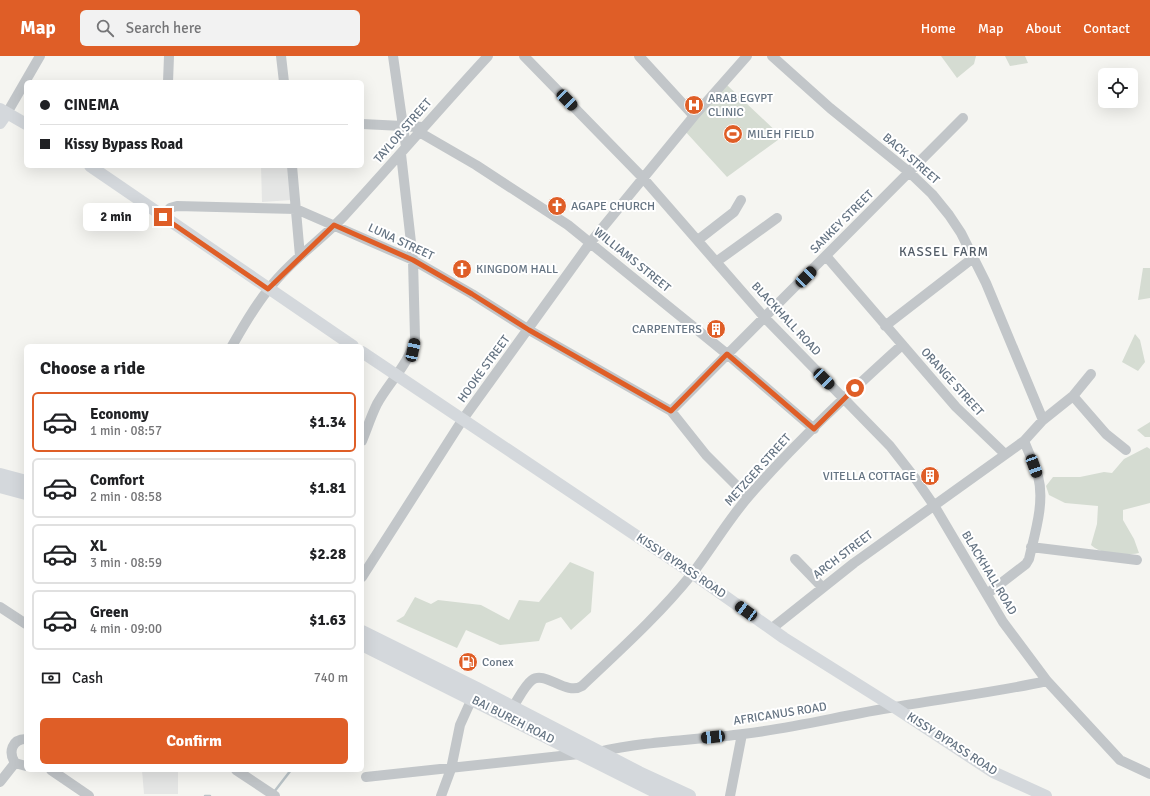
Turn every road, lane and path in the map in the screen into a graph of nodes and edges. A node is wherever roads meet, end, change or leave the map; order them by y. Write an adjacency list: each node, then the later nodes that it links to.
1 (39, 56): 12 (street)
2 (169, 56): 10 (street)
3 (281, 56): 11 (street)
4 (393, 56): 18 (street)
5 (488, 56): 19 (street, TAYLOR STREET)
6 (524, 56): 24 (street, BLACKHALL ROAD)
7 (639, 56): 13 (street)
8 (747, 56): 13 (street, HOOKE STREET)
9 (772, 56): 23 (street, BACK STREET)
10 (168, 80)
11 (284, 80)
12 (4, 111): 15 (main road); 16 (main road)
13 (694, 116): 24 (street, HOOKE STREET)
14 (963, 118): 23 (street, SANKEY STREET)
15 (24, 121)
16 (0, 123)
17 (364, 124): 18 (street)
18 (403, 126): 19 (street); 20 (street)
19 (421, 129): 20 (street, TAYLOR STREET); 31 (street, WILLIAMS STREET)
20 (404, 150): 29 (street, TAYLOR STREET); 35 (street)
21 (93, 168): 27 (main road)
22 (292, 168): 26 (street)
23 (909, 172): 33 (street, SANKEY STREET); 34 (street, BACK STREET)
24 (643, 178): 30 (street, BLACKHALL ROAD); 31 (street, HOOKE STREET)
25 (741, 200): 30 (street)
26 (296, 209): 27 (street, LUNA STREET); 29 (street, LUNA STREET); 32 (street)
27 (163, 217): 37 (main road)
28 (777, 218): 36 (street)
29 (334, 225): 32 (street, TAYLOR STREET); 35 (street, LUNA STREET)
30 (698, 240): 36 (street, BLACKHALL ROAD)
31 (590, 243): 40 (street, HOOKE STREET); 45 (street, WILLIAMS STREET)
32 (300, 256): 37 (street, TAYLOR STREET)
33 (826, 256): 38 (street, SANKEY STREET); 39 (street, ORANGE STREET)
34 (973, 258): 39 (street); 52 (street, BACK STREET)
35 (413, 260): 40 (street, LUNA STREET); 47 (street)
36 (716, 262): 38 (street, BLACKHALL ROAD)
37 (268, 289): 41 (street, TAYLOR STREET); 42 (main road)
38 (765, 318): 45 (street, SANKEY STREET); 49 (street, BLACKHALL ROAD)
39 (885, 326): 43 (street, ORANGE STREET)
40 (529, 330): 50 (street, LUNA STREET); 51 (street, HOOKE STREET)
41 (233, 344)
42 (349, 344)
43 (902, 345): 49 (street, METZGER STREET); 57 (street, ORANGE STREET)
44 (364, 353): 47 (main road, KISSY BYPASS ROAD)
45 (727, 354): 50 (street, SANKEY STREET); 53 (street, WILLIAMS STREET)
46 (1091, 374): 48 (street)
47 (396, 375): 51 (main road, KISSY BYPASS ROAD); 54 (street)
48 (1073, 396): 52 (street); 56 (street)
49 (844, 399): 53 (street, METZGER STREET); 63 (street, BLACKHALL ROAD)
50 (671, 411): 62 (street)
51 (463, 419): 67 (main road, KISSY BYPASS ROAD); 68 (street, HOOKE STREET)
52 (1042, 420): 55 (street)
53 (814, 429): 62 (street, METZGER STREET)
54 (364, 436)
55 (1024, 441): 57 (street); 64 (street)
56 (1126, 450)
57 (1005, 454): 63 (street)
58 (0, 475): 59 (highway)
59 (24, 481)
60 (0, 486): 61 (highway)
61 (24, 492)
62 (748, 497): 67 (street, METZGER STREET)
63 (934, 507): 69 (street, ARCH STREET); 70 (street, BLACKHALL ROAD)
64 (1031, 547): 66 (street); 70 (street)
65 (795, 559): 69 (street)
66 (1137, 560)
67 (694, 571): 73 (main road, KISSY BYPASS ROAD); 79 (street, METZGER STREET)
68 (364, 574)
69 (822, 587): 73 (street, ARCH STREET)
70 (987, 594): 76 (street, BLACKHALL ROAD)
71 (0, 607): 72 (street)
72 (24, 623)
73 (771, 629): 78 (main road, KISSY BYPASS ROAD)
74 (364, 633): 77 (highway)
75 (364, 645): 77 (highway, BAI BUREH ROAD)
76 (1047, 680): 78 (street, AFRICANUS ROAD); 89 (street, BLACKHALL ROAD)
77 (475, 694): 79 (highway); 83 (highway, BAI BUREH ROAD); 86 (street)
78 (894, 707): 80 (street, AFRICANUS ROAD); 98 (main road, KISSY BYPASS ROAD)
79 (512, 708): 82 (highway)
80 (742, 734): 82 (street, AFRICANUS ROAD); 97 (street)
81 (24, 739): 84 (street)
82 (598, 752): 96 (highway)
83 (579, 754): 86 (street); 95 (highway, BAI BUREH ROAD)
84 (15, 762): 85 (street); 91 (street)
85 (24, 765)
86 (451, 769): 90 (street); 94 (street)
87 (54, 772): 92 (street)
88 (239, 772): 93 (street)
89 (1150, 774)
90 (366, 777)
91 (0, 782)
92 (89, 796)
93 (275, 796)
94 (442, 796)
95 (665, 796)
96 (689, 796)
97 (730, 796)
98 (1046, 796)

